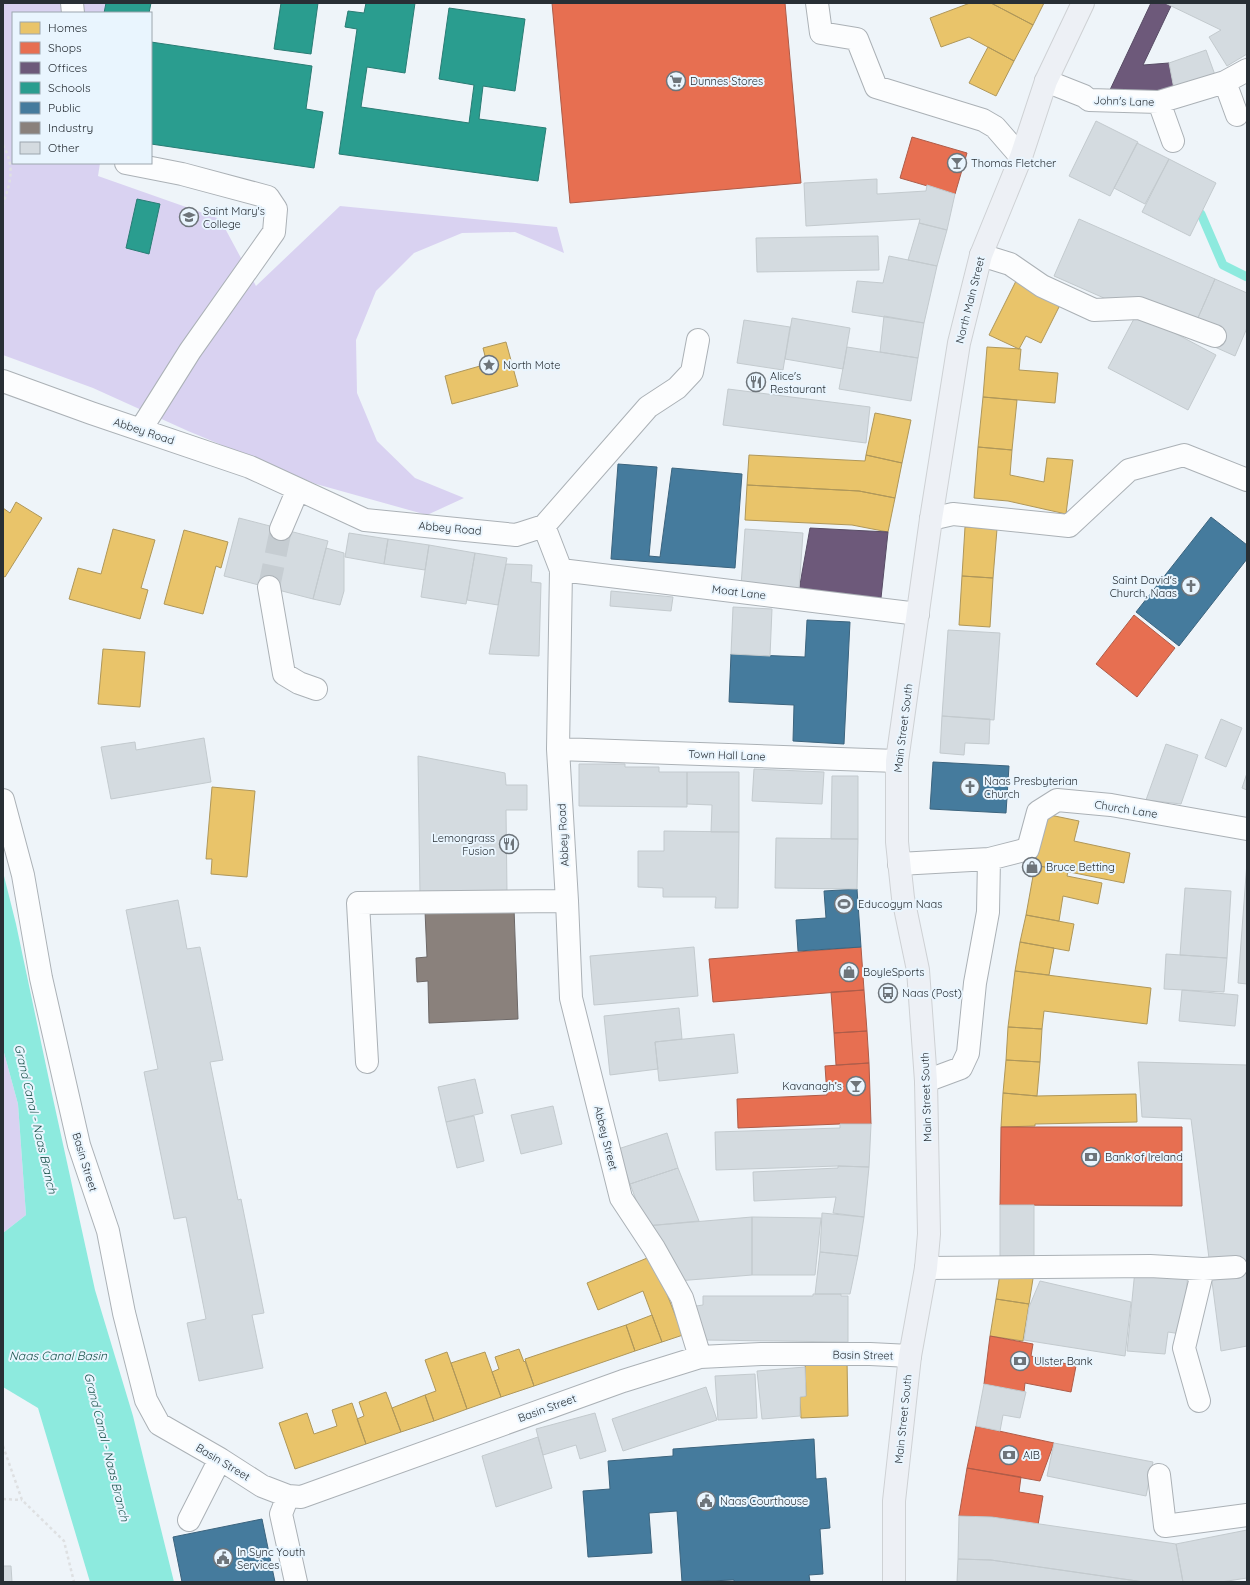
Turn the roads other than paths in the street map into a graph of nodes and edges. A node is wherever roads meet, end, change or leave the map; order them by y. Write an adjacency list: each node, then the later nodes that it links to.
1 (817, 3): 9 (street)
2 (1083, 3): 4 (main road, North Main Street)
3 (1247, 70): 5 (street, John's Lane)
4 (1046, 81): 6 (street, John's Lane); 9 (main road, North Main Street)
5 (1225, 82): 6 (street, John's Lane); 7 (street)
6 (1159, 102): 8 (street)
7 (1237, 115)
8 (1173, 141)
9 (1021, 157): 11 (main road, North Main Street)
10 (131, 164): 15 (street)
11 (981, 255): 12 (street); 18 (main road, North Main Street)
12 (1215, 336)
13 (698, 340): 19 (street)
14 (3, 381): 15 (street, Abbey Road)
15 (141, 429): 17 (street, Abbey Road)
16 (1247, 480): 18 (street)
17 (298, 488): 19 (street, Abbey Road); 20 (street)
18 (931, 518): 23 (main road, North Main Street)
19 (544, 526): 21 (street, Abbey Road)
20 (281, 529)
21 (561, 570): 23 (street, Moat Lane); 25 (street, Abbey Road)
22 (269, 587): 24 (street)
23 (918, 614): 26 (main road, Main Street South)
24 (316, 689)
25 (558, 749): 26 (street, Town Hall Lane); 31 (street, Abbey Road)
26 (897, 761): 30 (main road, Main Street South)
27 (3, 800): 40 (street, Basin Street)
28 (1247, 829): 29 (street, Church Lane)
29 (989, 859): 30 (street); 33 (street)
30 (899, 864): 33 (main road, Main Street South)
31 (567, 901): 32 (street); 38 (street, Abbey Street)
32 (367, 1062)
33 (926, 1081): 35 (main road, Main Street South)
34 (1236, 1267): 36 (street)
35 (926, 1268): 36 (street); 37 (main road, Main Street South)
36 (1203, 1269): 39 (street)
37 (910, 1356): 38 (street, Basin Street); 46 (main road, Main Street South)
38 (700, 1357): 42 (street, Basin Street)
39 (1199, 1401)
40 (220, 1459): 42 (street, Basin Street); 44 (street)
41 (1158, 1475): 43 (street)
42 (288, 1496): 45 (street)
43 (1247, 1515)
44 (188, 1520)
45 (296, 1582)
46 (894, 1582)

